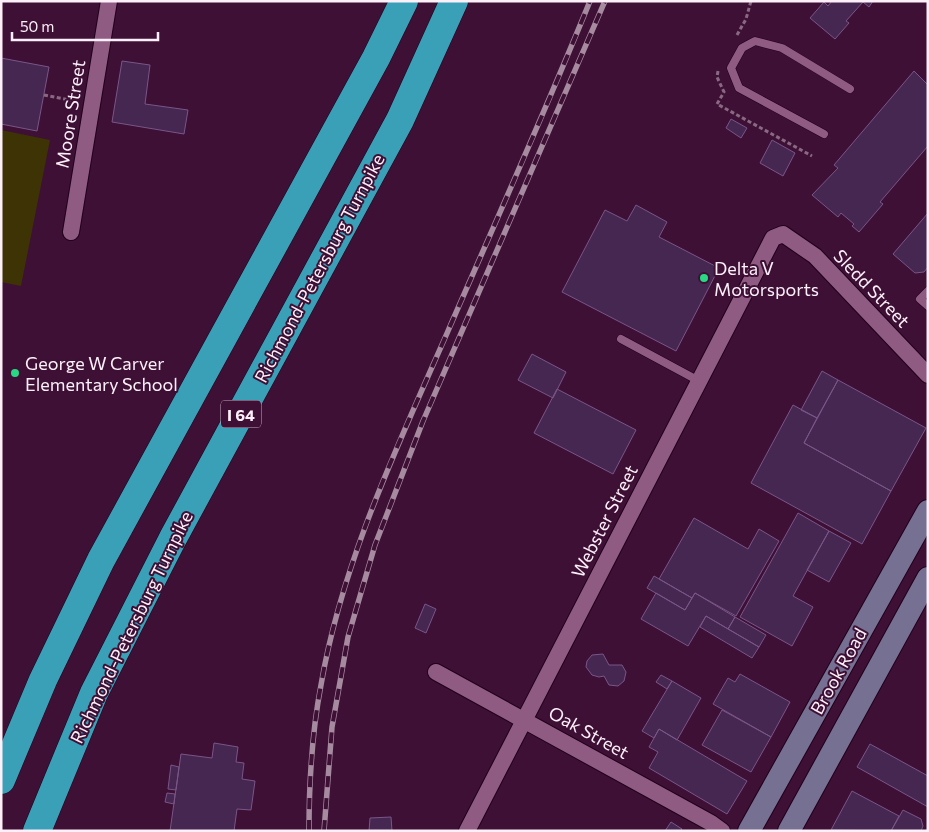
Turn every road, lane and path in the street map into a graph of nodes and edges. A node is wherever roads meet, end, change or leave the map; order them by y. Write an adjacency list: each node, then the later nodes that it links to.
1 (108, 1): 8 (street, Moore Street)
2 (404, 1): 19 (highway)
3 (454, 1): 20 (highway, Richmond-Petersburg Turnpike / I 64)
4 (850, 89): 7 (lane)
5 (44, 95): 6 (path)
6 (71, 100)
7 (824, 134)
8 (71, 232)
9 (783, 234): 13 (street, Sledd Street); 14 (street, Webster Street)
10 (928, 291): 11 (lane)
11 (928, 306)
12 (621, 339): 14 (lane)
13 (928, 374)
14 (699, 381): 18 (street, Webster Street)
15 (928, 511): 23 (main road, Brook Road)
16 (928, 578): 24 (main road, Brook Road)
17 (436, 672): 18 (street, Oak Street)
18 (524, 719): 21 (street, Webster Street); 22 (street, Oak Street)
19 (1, 780)
20 (37, 831)
21 (467, 831)
22 (722, 831)
23 (748, 831)
24 (789, 831)

